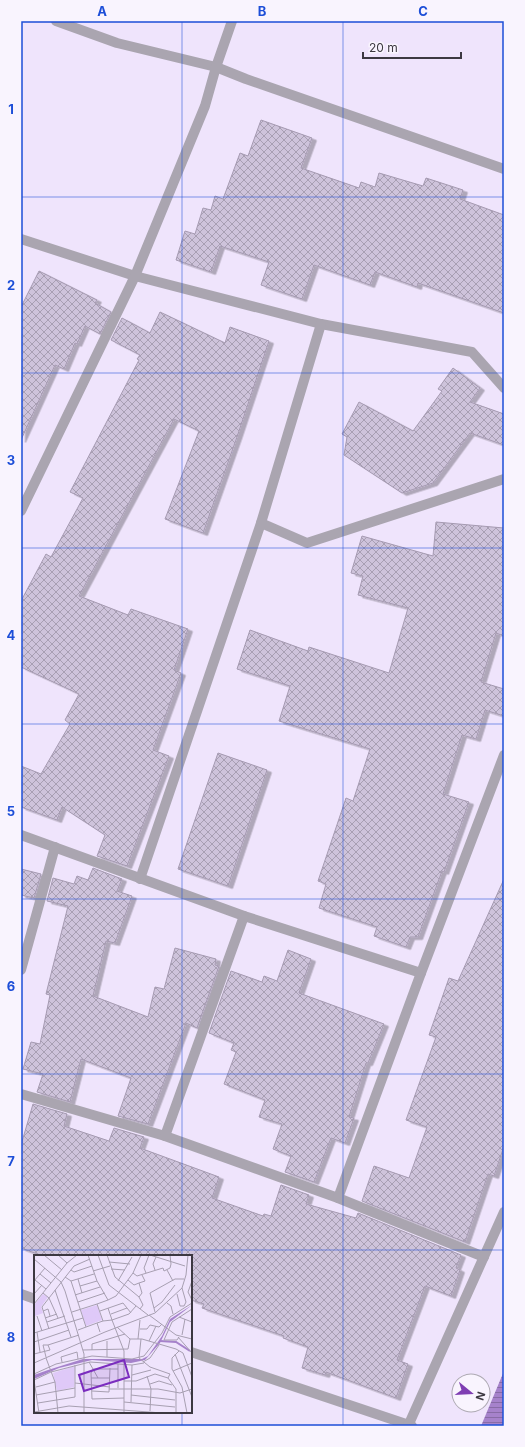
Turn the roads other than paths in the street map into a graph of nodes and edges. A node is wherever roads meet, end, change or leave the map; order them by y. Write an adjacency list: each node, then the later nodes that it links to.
1 (56, 21): 3 (street)
2 (232, 21): 3 (street)
3 (216, 67): 4 (street); 6 (street)
4 (504, 170)
5 (21, 239): 6 (street)
6 (135, 276): 7 (street); 10 (street)
7 (321, 324): 8 (street); 11 (street)
8 (504, 388)
9 (504, 479): 11 (street)
10 (21, 511)
11 (262, 523): 15 (street)
12 (504, 755): 18 (street)
13 (21, 835): 14 (street)
14 (55, 847): 15 (street); 17 (street)
15 (140, 879): 16 (street)
16 (244, 916): 18 (street); 20 (street)
17 (21, 970)
18 (420, 973): 21 (street)
19 (21, 1094): 20 (street)
20 (165, 1136): 21 (street)
21 (338, 1198): 23 (street)
22 (504, 1212): 23 (street)
23 (484, 1257): 27 (street)
24 (21, 1294): 25 (street)
25 (34, 1299)
26 (192, 1352): 27 (street)
27 (409, 1426)

